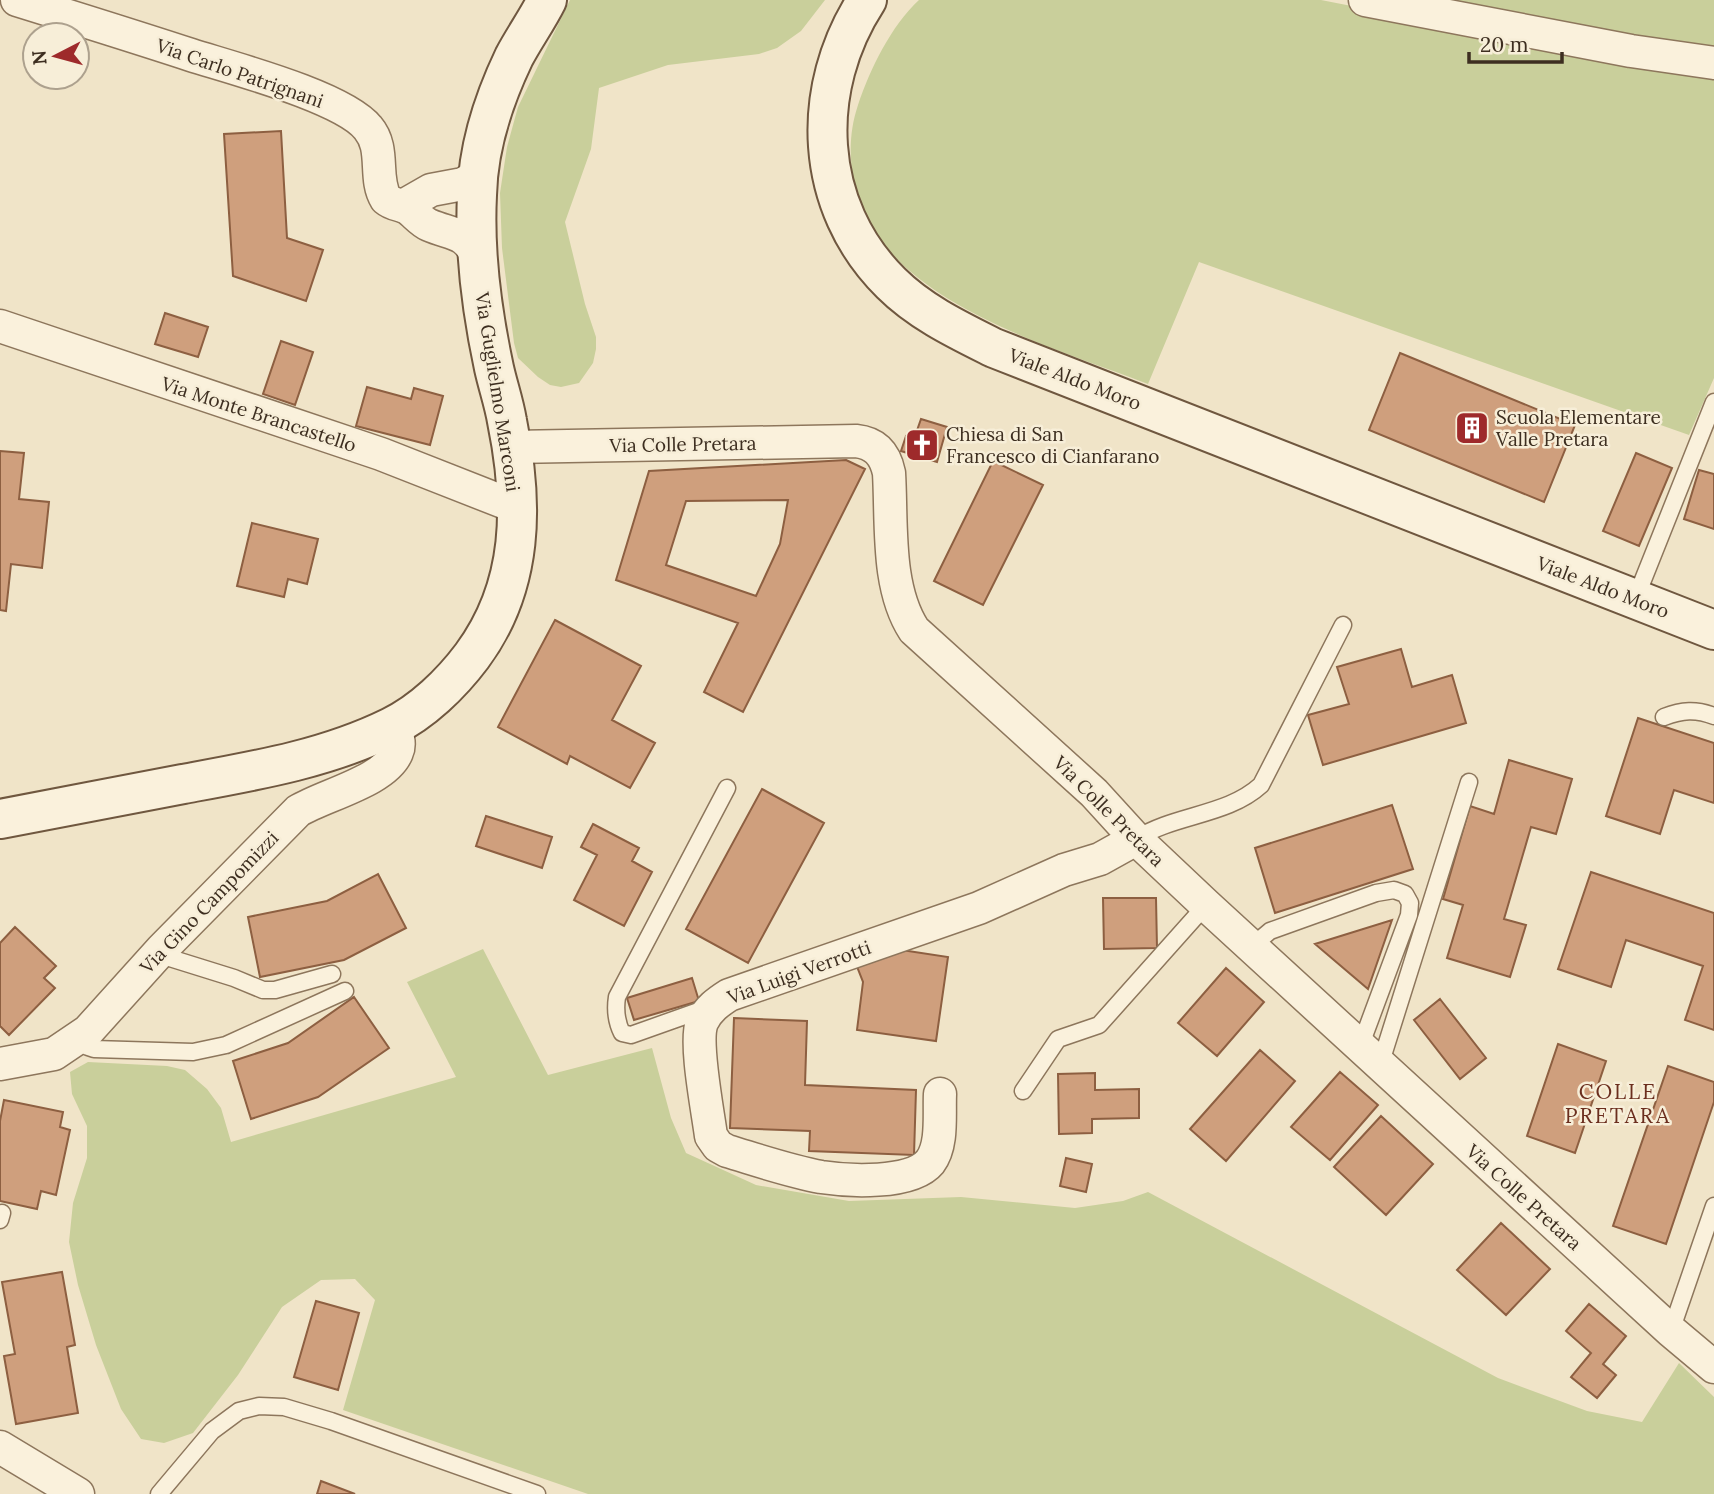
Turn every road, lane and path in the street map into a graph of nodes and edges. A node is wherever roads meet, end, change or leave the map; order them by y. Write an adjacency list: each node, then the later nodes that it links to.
1 (17, 0): 7 (street, Via Carlo Patrignani)
2 (547, 0): 6 (main road, Via Guglielmo Marconi)
3 (867, 0): 13 (main road, Viale Aldo Moro)
4 (1365, 0): 5 (street)
5 (1714, 63)
6 (461, 182): 7 (street); 8 (main road, Via Guglielmo Marconi)
7 (403, 206): 8 (street, Via Carlo Patrignani)
8 (460, 221): 11 (main road, Via Guglielmo Marconi)
9 (0, 326): 12 (street, Via Monte Brancastello)
10 (1714, 402): 13 (lane)
11 (512, 447): 12 (main road, Via Guglielmo Marconi); 22 (street, Via Colle Pretara)
12 (516, 507): 18 (main road, Via Guglielmo Marconi)
13 (1635, 600): 15 (main road, Viale Aldo Moro)
14 (1343, 625): 22 (lane)
15 (1714, 630)
16 (1714, 716): 17 (lane)
17 (1664, 717)
18 (393, 726): 21 (main road, Via Guglielmo Marconi); 25 (street, Via Gino Campomizzi)
19 (1469, 782): 30 (lane)
20 (727, 789): 28 (lane)
21 (0, 819)
22 (1136, 839): 23 (street, Via Colle Pretara); 28 (street, Via Luigi Verrotti)
23 (1206, 905): 24 (street, Via Colle Pretara); 32 (lane)
24 (1251, 947): 30 (street, Via Colle Pretara); 30 (lane)
25 (158, 954): 26 (lane); 29 (street, Via Gino Campomizzi)
26 (332, 974)
27 (345, 991): 29 (lane)
28 (713, 1006): 33 (street, Via Luigi Verrotti)
29 (79, 1038): 31 (street, Via Gino Campomizzi)
30 (1370, 1056): 35 (street, Via Colle Pretara)
31 (0, 1064)
32 (1023, 1091)
33 (940, 1094)
34 (1714, 1206): 35 (lane)
35 (1671, 1331): 36 (street, Via Colle Pretara)
36 (1714, 1367)
37 (0, 1447): 38 (street)
38 (78, 1494)
39 (159, 1494): 40 (lane)
40 (537, 1494)

